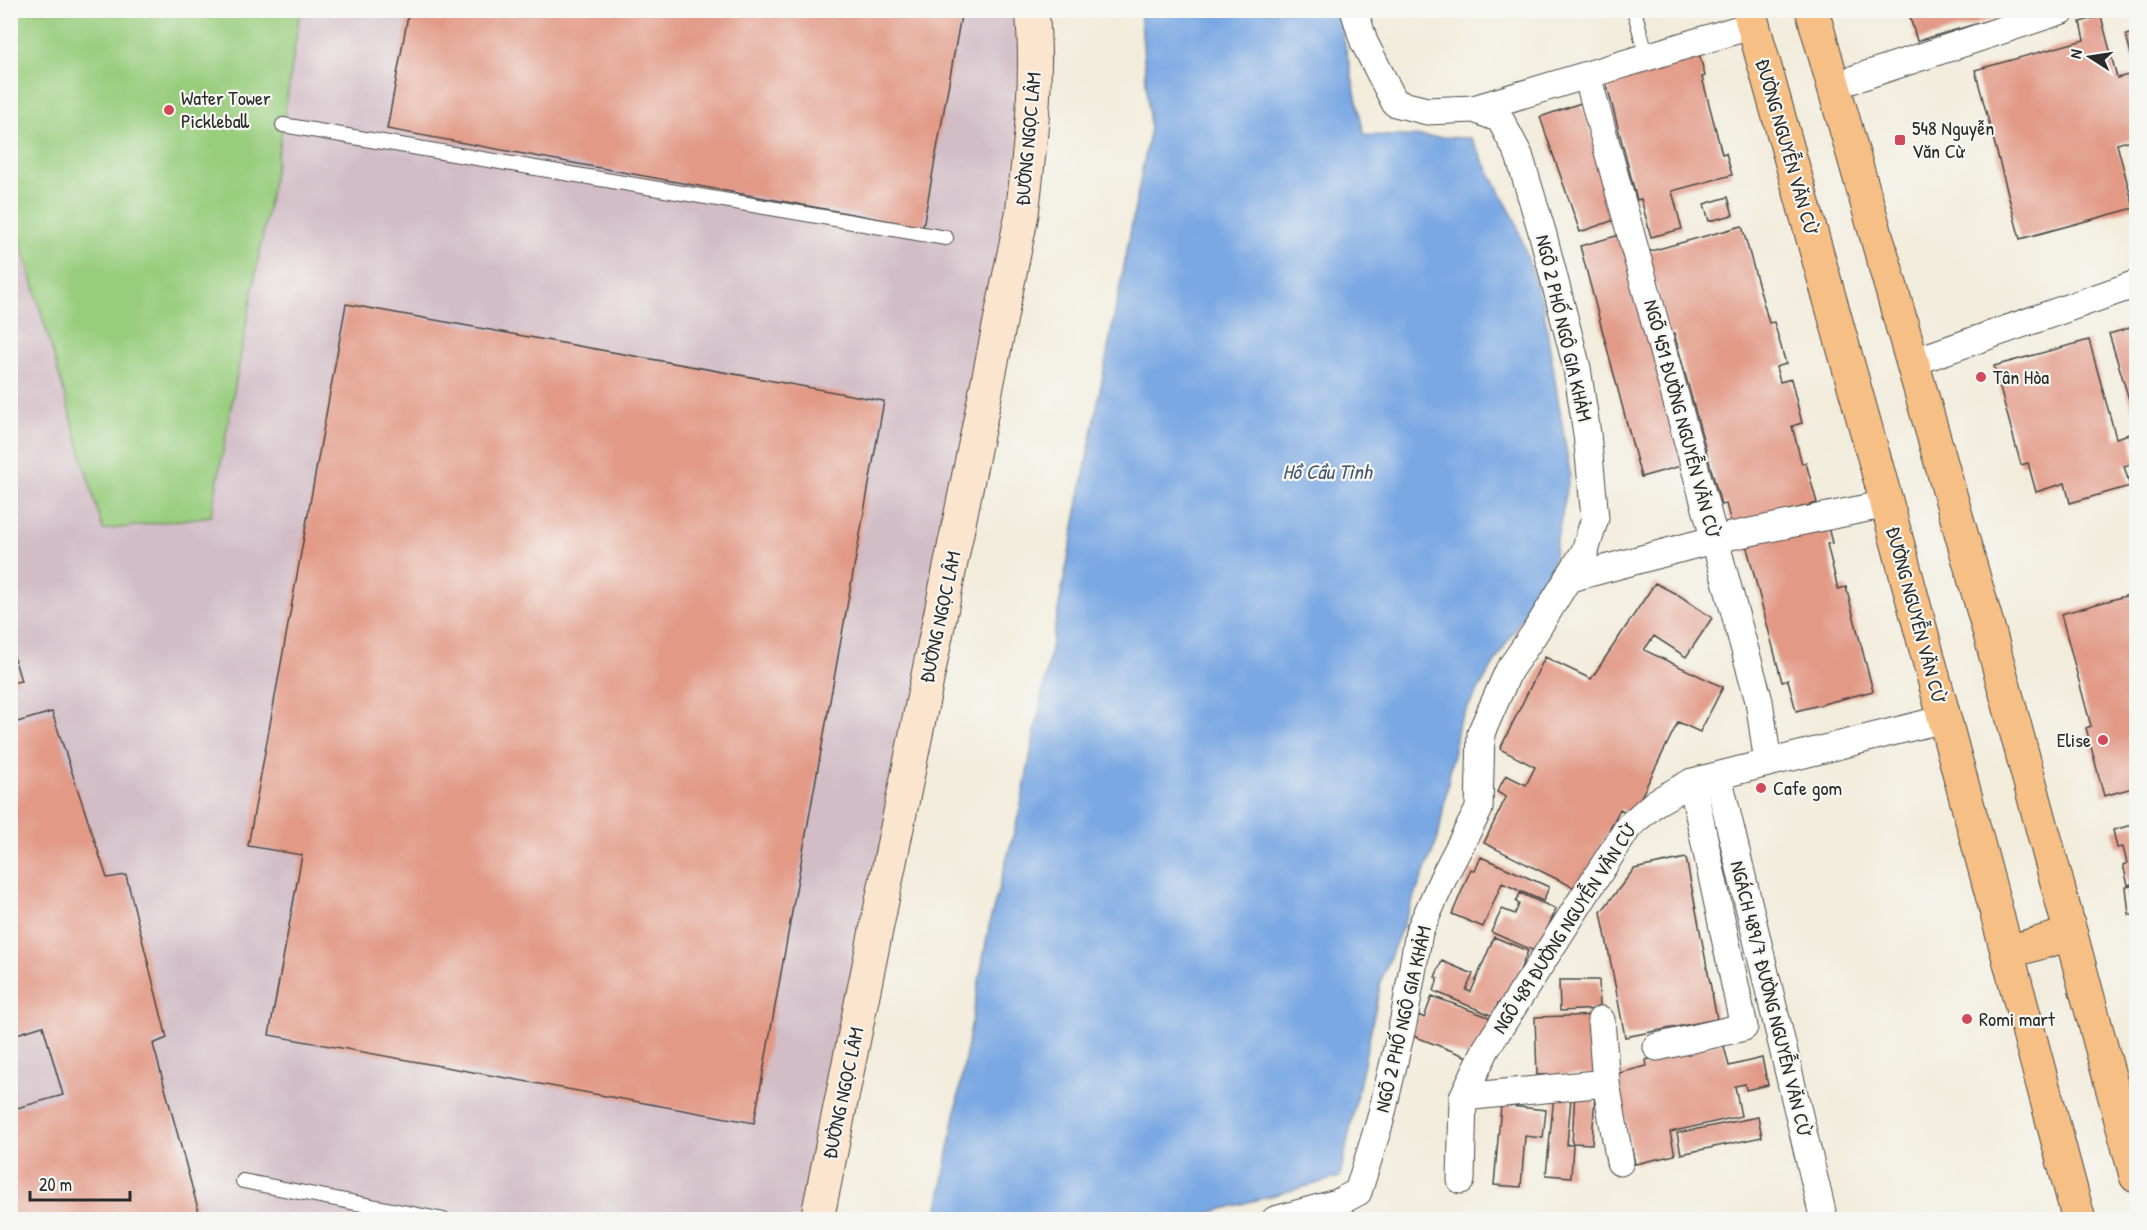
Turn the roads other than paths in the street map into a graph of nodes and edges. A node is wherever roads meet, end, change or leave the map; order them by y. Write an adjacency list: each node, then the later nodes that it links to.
1 (1032, 10): 33 (main road, ĐƯỜNG NGỌC LÂM)
2 (1354, 10): 10 (street, NGÕ 2 PHỐ NGÔ GIA KHẢM)
3 (1634, 10): 7 (lane)
4 (1812, 10): 9 (main road)
5 (2063, 10): 9 (street)
6 (1751, 18): 7 (street); 15 (main road, ĐƯỜNG NGUYỄN VĂN CỪ)
7 (1647, 57): 8 (street)
8 (1587, 75): 10 (street); 16 (street, NGÕ 451 ĐƯỜNG NGUYỄN VĂN CỪ)
9 (1833, 86): 14 (main road)
10 (1474, 108): 17 (street, NGÕ 2 PHỐ NGÔ GIA KHẢM)
11 (283, 125): 12 (lane)
12 (946, 238)
13 (2136, 284): 14 (street)
14 (1913, 362): 22 (main road)
15 (1887, 504): 16 (street); 18 (main road, ĐƯỜNG NGUYỄN VĂN CỪ)
16 (1716, 539): 17 (street); 19 (street, NGÕ 451 ĐƯỜNG NGUYỄN VĂN CỪ)
17 (1567, 579): 34 (street, NGÕ 2 PHỐ NGÔ GIA KHẢM)
18 (1944, 719): 19 (street, NGÕ 489 ĐƯỜNG NGUYỄN VĂN CỪ); 23 (main road, ĐƯỜNG NGUYỄN VĂN CỪ)
19 (1768, 763): 20 (street, NGÕ 489 ĐƯỜNG NGUYỄN VĂN CỪ)
20 (1718, 776): 21 (street, NGÕ 489 ĐƯỜNG NGUYỄN VĂN CỪ); 35 (street, NGÁCH 489/7 ĐƯỜNG NGUYỄN VĂN CỪ)
21 (1692, 782): 25 (street); 27 (street, NGÕ 489 ĐƯỜNG NGUYỄN VĂN CỪ)
22 (2072, 934): 23 (main road); 29 (main road)
23 (2008, 952): 36 (main road, ĐƯỜNG NGUYỄN VĂN CỪ)
24 (1601, 1020): 26 (street)
25 (1657, 1047)
26 (1606, 1083): 27 (street); 28 (street)
27 (1463, 1097): 30 (street, NGÕ 489 ĐƯỜNG NGUYỄN VĂN CỪ)
28 (1620, 1162)
29 (2136, 1176)
30 (1461, 1180)
31 (243, 1181): 32 (lane)
32 (444, 1220)
33 (817, 1220)
34 (1275, 1220)
35 (1824, 1220)
36 (2079, 1220)

